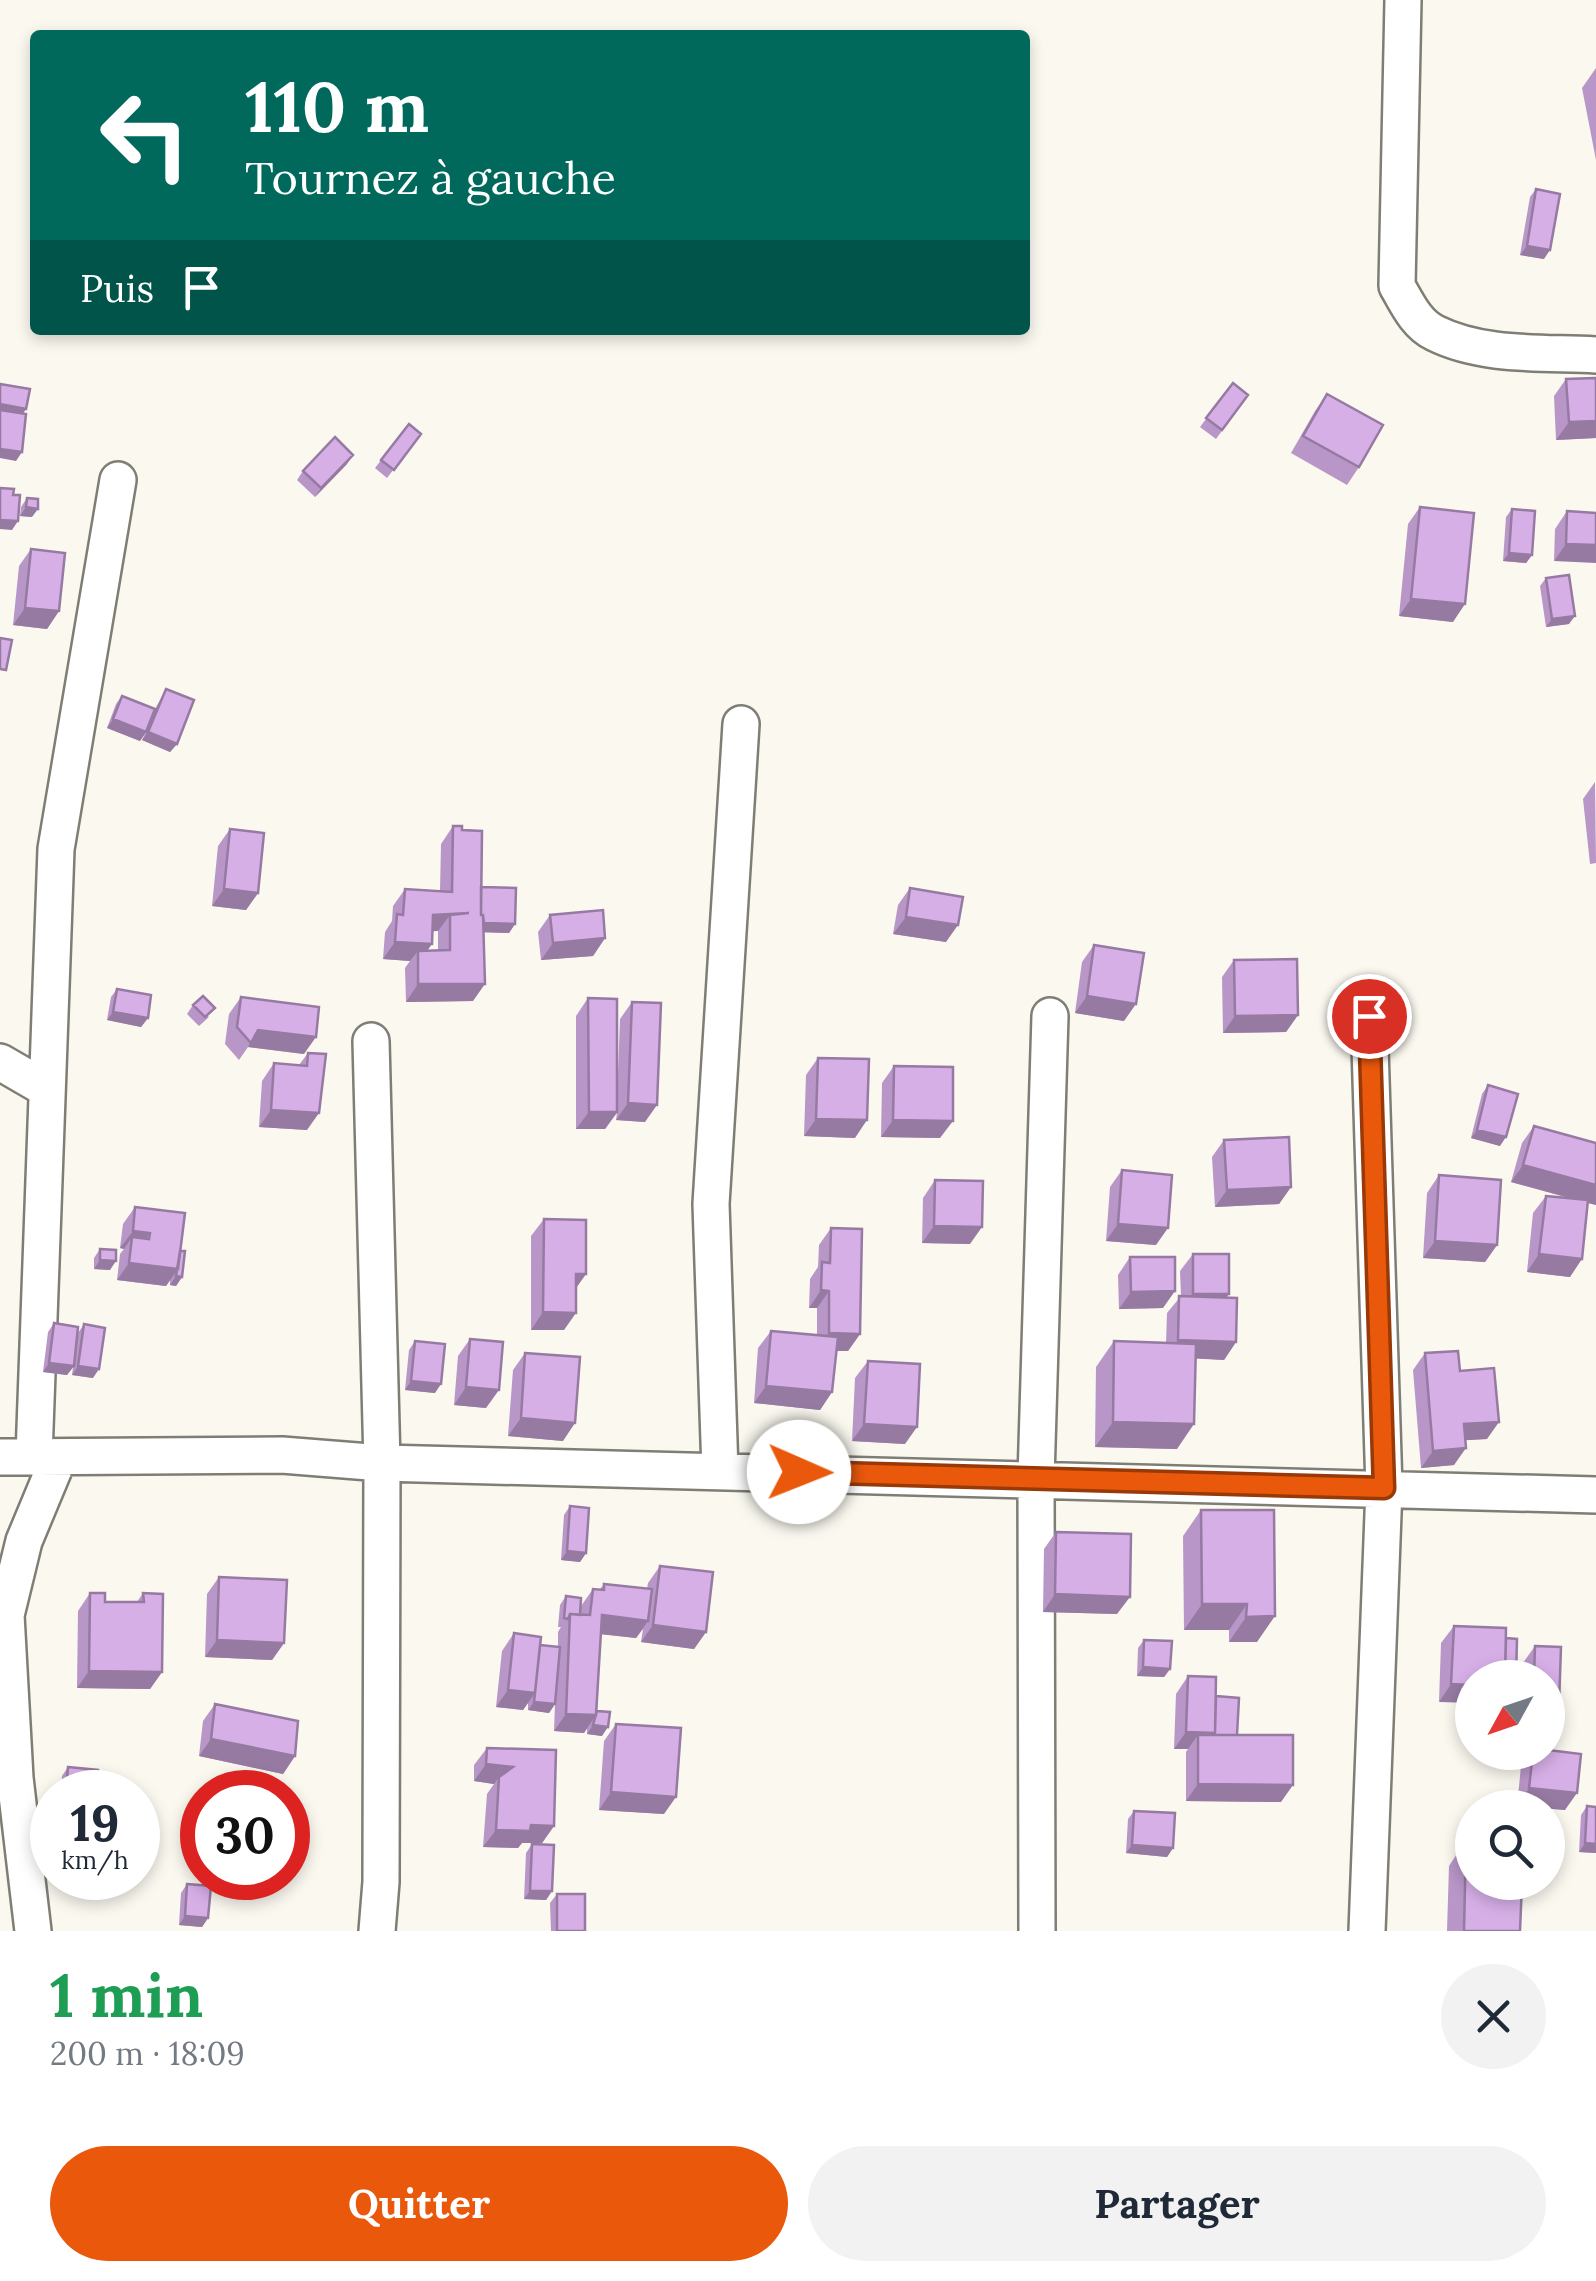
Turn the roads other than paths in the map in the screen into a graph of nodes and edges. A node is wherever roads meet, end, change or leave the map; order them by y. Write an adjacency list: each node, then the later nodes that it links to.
1 (1403, 0): 2 (street)
2 (1596, 354)
3 (118, 480): 9 (street)
4 (741, 724): 12 (street)
5 (1050, 1016): 13 (street)
6 (1369, 1016): 14 (street)
7 (372, 1041): 11 (street)
8 (0, 1062): 9 (street)
9 (45, 1088): 10 (street)
10 (31, 1456): 11 (street); 16 (street)
11 (382, 1463): 12 (street); 17 (street)
12 (720, 1470): 13 (street)
13 (1036, 1478): 14 (street); 18 (street)
14 (1384, 1488): 15 (street); 19 (street)
15 (1596, 1495)
16 (32, 1931)
17 (376, 1931)
18 (1037, 1931)
19 (1366, 1931)

